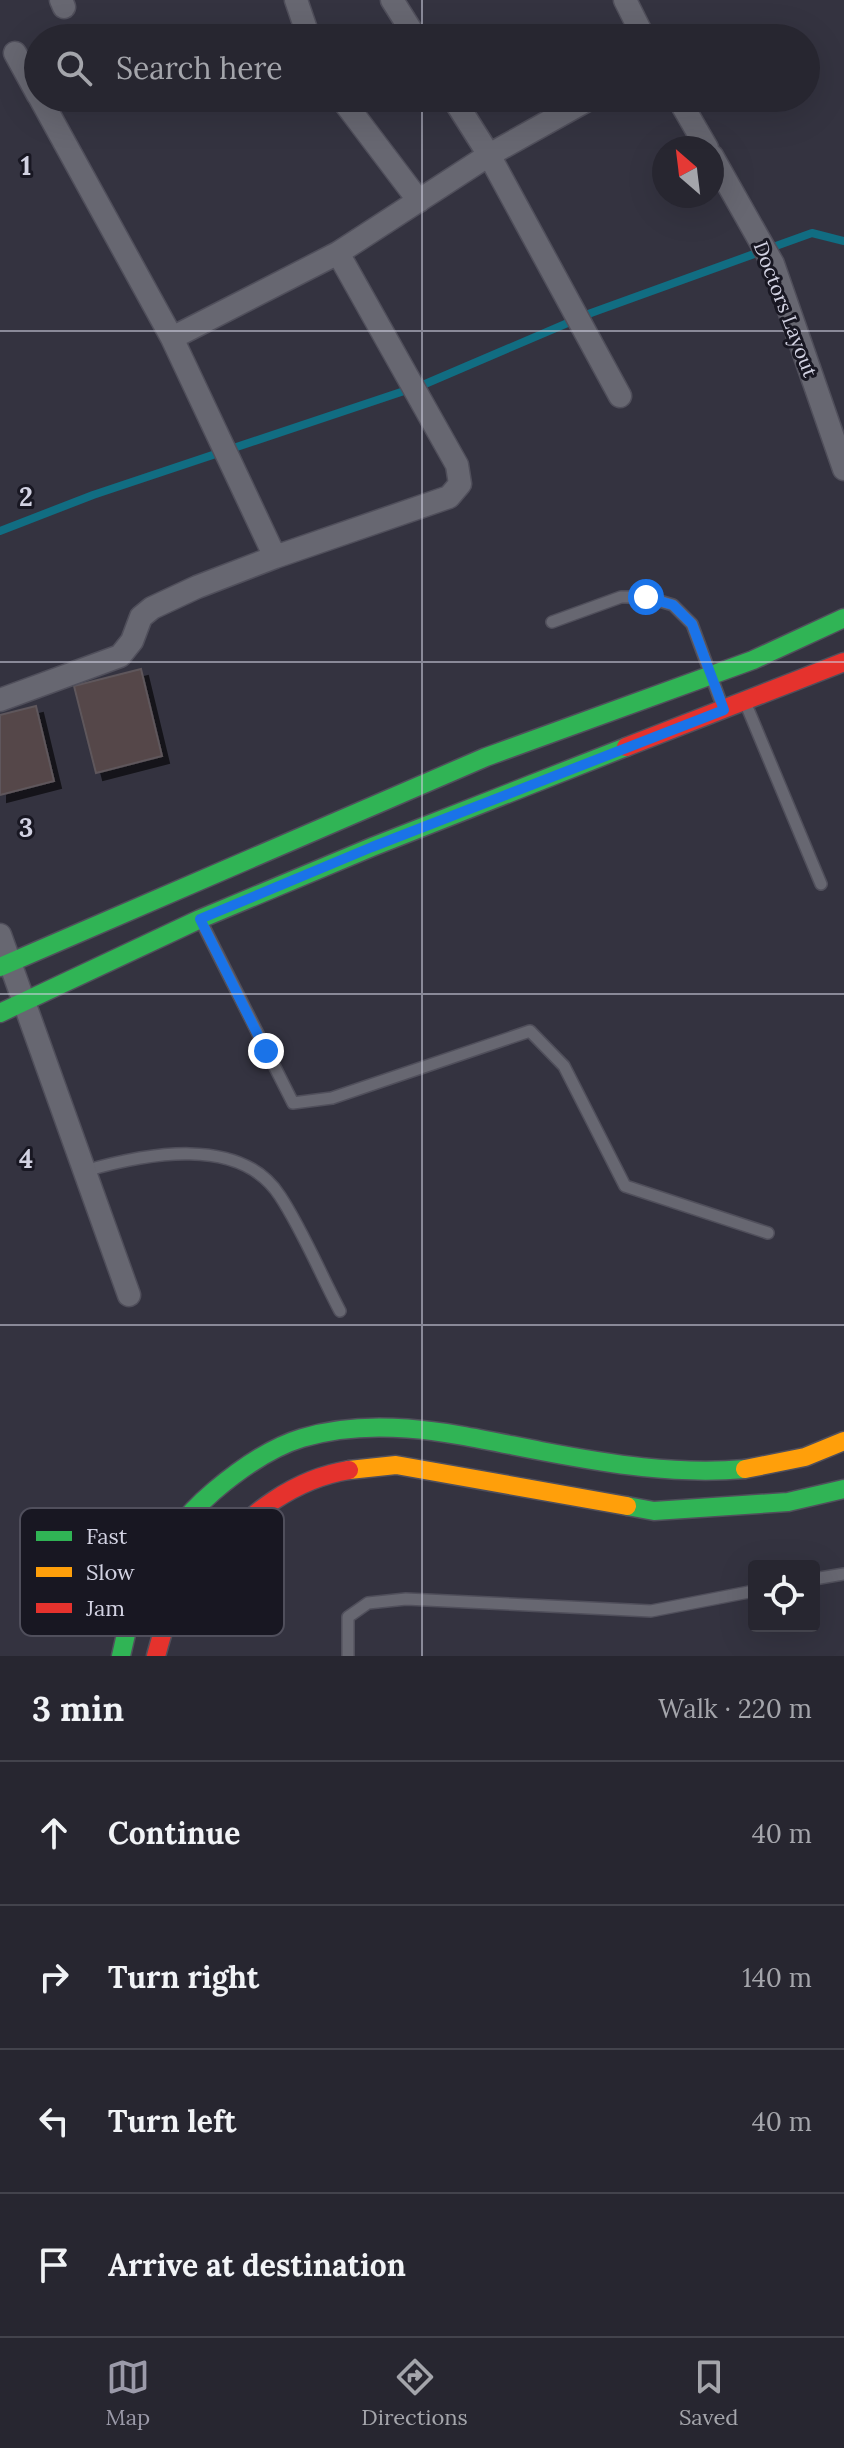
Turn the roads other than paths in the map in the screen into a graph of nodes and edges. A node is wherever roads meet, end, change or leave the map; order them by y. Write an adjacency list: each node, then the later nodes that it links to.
1 (296, 0): 4 (street)
2 (392, 0): 5 (street)
3 (625, 0): 6 (street)
4 (304, 24)
5 (407, 24)
6 (637, 24)
7 (15, 53): 8 (street)
8 (24, 70)
9 (47, 112): 19 (street)
10 (352, 112): 17 (street)
11 (462, 112): 15 (street)
12 (566, 112): 15 (street)
13 (686, 112): 14 (street)
14 (700, 136)
15 (489, 155): 17 (street); 20 (street)
16 (724, 176): 21 (street, Doctors Layout)
17 (419, 201): 18 (street)
18 (338, 253): 19 (street); 22 (street)
19 (172, 338): 22 (street)
20 (620, 396)
21 (844, 469)
22 (275, 557): 27 (street)
23 (844, 618): 26 (main road)
24 (552, 622): 26 (lane)
25 (844, 662): 28 (main road)
26 (709, 676): 29 (lane); 33 (main road)
27 (0, 700)
28 (744, 702): 29 (main road); 30 (lane)
29 (724, 710): 31 (main road)
30 (821, 884)
31 (200, 919): 34 (main road); 37 (lane)
32 (0, 935): 33 (street)
33 (4, 965): 34 (street)
34 (25, 1000): 35 (main road); 36 (street)
35 (0, 1013)
36 (85, 1171): 38 (street); 39 (lane)
37 (768, 1233)
38 (129, 1295)
39 (340, 1311)
40 (844, 1441): 42 (main road)
41 (844, 1489): 43 (main road)
42 (195, 1508)
43 (261, 1508)
44 (844, 1574): 45 (lane)
45 (820, 1578)
46 (748, 1592): 51 (lane)
47 (125, 1636): 49 (main road)
48 (161, 1636): 50 (main road)
49 (121, 1656)
50 (156, 1656)
51 (348, 1656)

